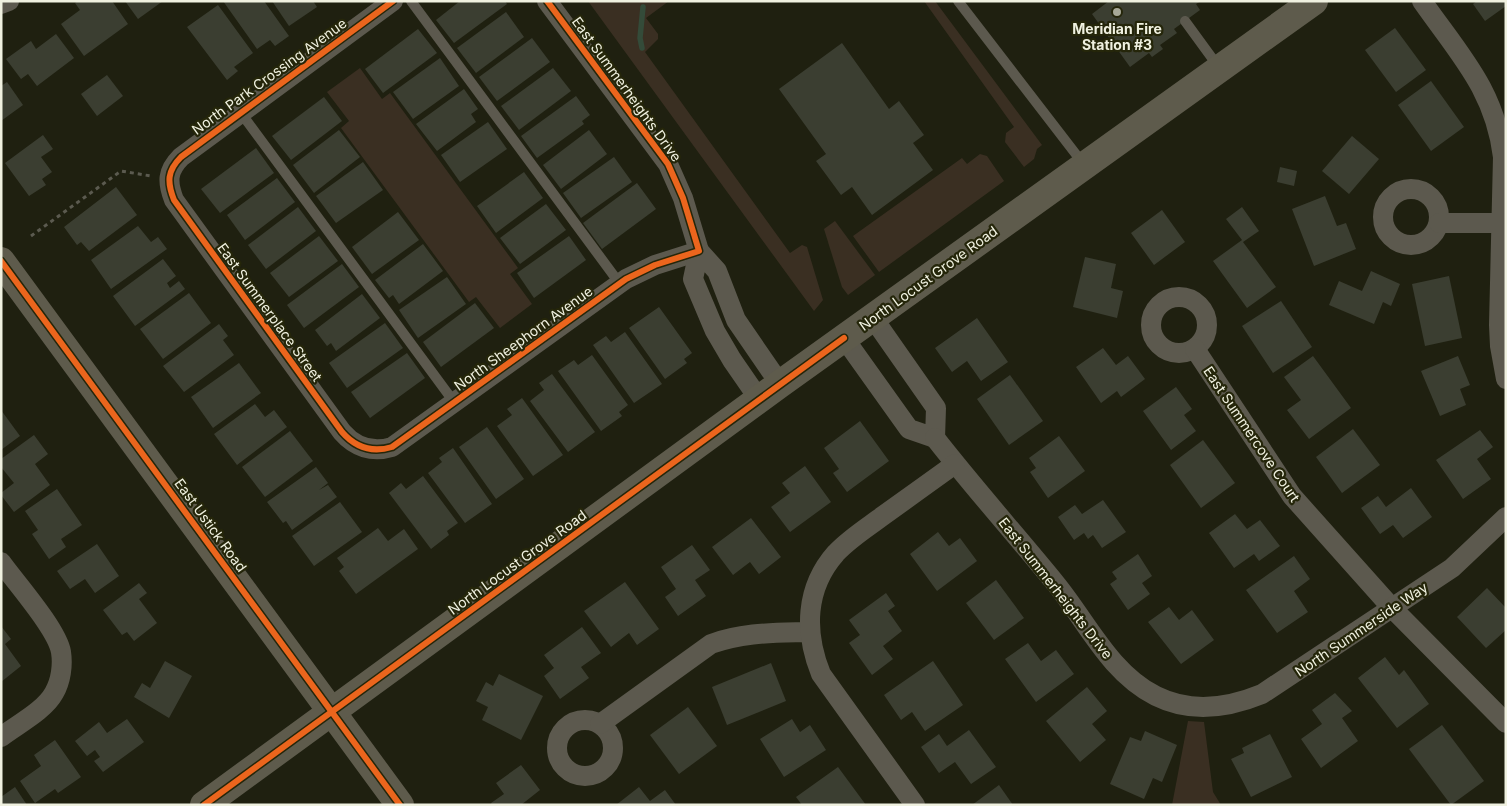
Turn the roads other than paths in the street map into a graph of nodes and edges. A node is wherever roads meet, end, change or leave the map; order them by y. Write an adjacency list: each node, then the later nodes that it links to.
1 (9, 1): 8 (street)
2 (393, 1): 11 (street, North Park Crossing Avenue)
3 (411, 1): 18 (lane)
4 (547, 1): 16 (street, East Summerheights Drive)
5 (958, 1): 12 (lane)
6 (1314, 1): 10 (main road, North Locust Grove Road)
7 (1422, 1): 15 (street)
8 (1, 4)
9 (1185, 21): 10 (lane)
10 (1220, 69): 12 (main road, North Locust Grove Road)
11 (241, 113): 13 (street, North Park Crossing Avenue); 24 (lane)
12 (1085, 167): 19 (main road, North Locust Grove Road)
13 (168, 178): 26 (street, East Summerplace Street)
14 (1439, 223): 15 (street)
15 (1504, 223): 22 (street)
16 (699, 251): 18 (street, North Sheephorn Avenue); 23 (street, East Summerheights Drive)
17 (1, 261): 33 (main road, East Ustick Road)
18 (620, 284): 24 (street, North Sheephorn Avenue)
19 (873, 318): 20 (main road, North Locust Grove Road); 25 (street)
20 (844, 338): 23 (main road, North Locust Grove Road); 25 (street)
21 (1195, 348): 30 (street, East Summercove Court)
22 (1506, 379)
23 (769, 391): 33 (main road, North Locust Grove Road)
24 (454, 402): 26 (street, North Sheephorn Avenue)
25 (935, 438): 27 (street, East Summerheights Drive)
26 (367, 449)
27 (955, 464): 31 (street); 32 (street, East Summerheights Drive)
28 (1506, 517): 30 (street, North Summerside Way)
29 (1, 562): 36 (street)
30 (1392, 608): 32 (street, North Summerside Way); 34 (street, East Summercove Court)
31 (809, 632): 35 (street); 39 (street)
32 (1198, 707)
33 (332, 712): 37 (main road, North Locust Grove Road); 38 (main road, East Ustick Road)
34 (1506, 723)
35 (600, 724)
36 (1, 737)
37 (204, 805)
38 (400, 805)
39 (915, 805)

